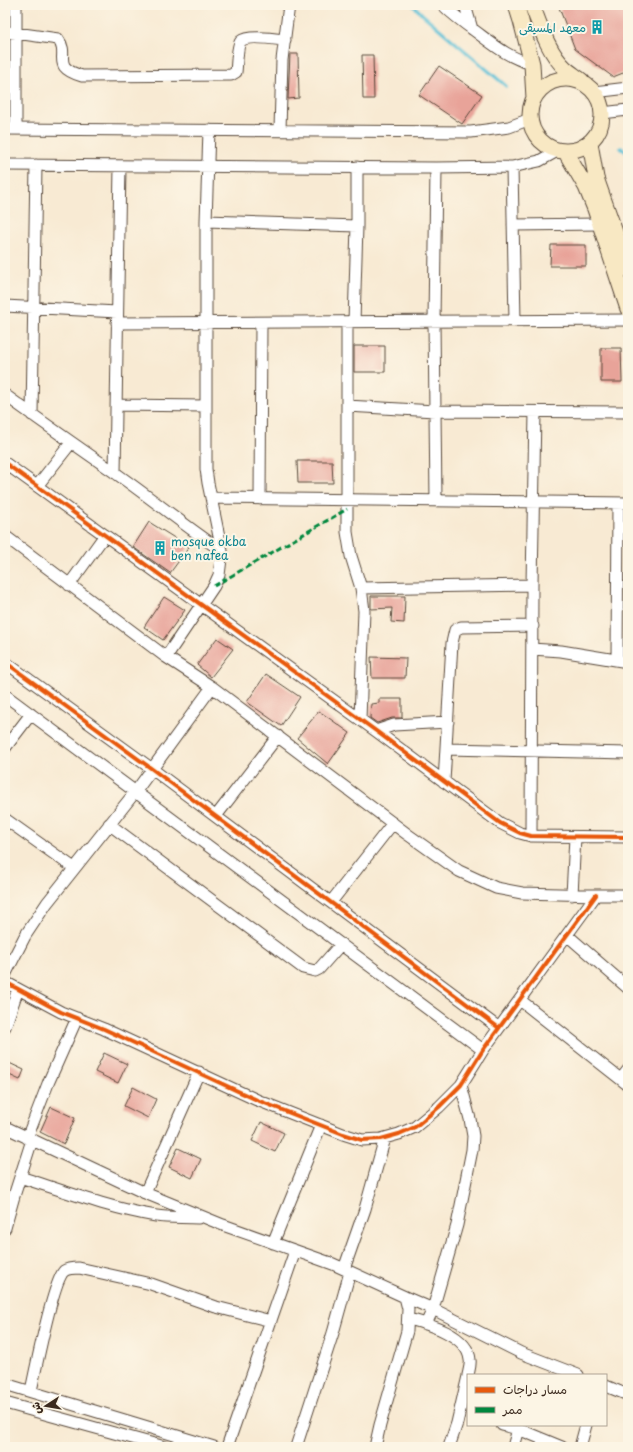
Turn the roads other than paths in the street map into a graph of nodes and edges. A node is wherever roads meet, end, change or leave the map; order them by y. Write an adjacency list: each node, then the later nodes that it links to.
1 (16, 5): 9 (street)
2 (289, 5): 10 (street)
3 (444, 5): 7 (street)
4 (465, 5): 7 (street)
5 (516, 5): 11 (street)
6 (532, 5): 12 (street)
7 (472, 29): 11 (street)
8 (5, 32): 9 (street)
9 (16, 33): 10 (street); 19 (street)
10 (285, 40): 21 (street)
11 (532, 64): 14 (street)
12 (590, 88): 13 (street); 14 (street); 16 (street)
13 (628, 88)
14 (534, 98): 17 (street)
15 (628, 110): 16 (street)
16 (602, 113): 22 (street)
17 (530, 120): 21 (street); 23 (street)
18 (5, 129): 19 (street)
19 (16, 129): 20 (street)
20 (209, 130): 21 (street); 27 (street)
21 (280, 130)
22 (590, 143): 23 (street); 35 (street)
23 (562, 151): 29 (street); 32 (street)
24 (5, 165): 25 (street)
25 (36, 165): 26 (street); 37 (street)
26 (120, 166): 27 (street); 39 (street)
27 (208, 166): 28 (street); 31 (street)
28 (357, 167): 30 (street); 34 (street)
29 (512, 167): 30 (street); 33 (street)
30 (436, 168): 44 (street)
31 (206, 221): 34 (street); 46 (street)
32 (600, 224): 33 (street); 38 (street)
33 (513, 225): 41 (street)
34 (357, 226): 43 (street)
35 (628, 269)
36 (5, 306): 37 (street)
37 (34, 308): 39 (street); 54 (street)
38 (628, 309)
39 (117, 312): 45 (street)
40 (628, 320): 41 (street)
41 (515, 321): 44 (street)
42 (261, 322): 43 (street); 46 (street); 60 (street)
43 (350, 322): 44 (street); 50 (street)
44 (434, 322): 51 (street)
45 (117, 323): 46 (street); 48 (street)
46 (206, 323): 49 (street)
47 (5, 395): 54 (street)
48 (116, 405): 49 (street); 57 (street)
49 (206, 406): 59 (street)
50 (347, 406): 51 (street); 61 (street)
51 (435, 411): 52 (street); 62 (street)
52 (536, 412): 53 (street); 63 (street)
53 (628, 412)
54 (32, 415): 55 (street)
55 (71, 443): 57 (street); 58 (street)
56 (5, 463): 58 (street)
57 (115, 473): 67 (street)
58 (37, 486): 65 (street)
59 (211, 498): 60 (street); 67 (street)
60 (260, 499): 61 (street)
61 (347, 500): 62 (street); 70 (street)
62 (436, 501): 63 (street)
63 (534, 502): 64 (street); 69 (street)
64 (623, 503): 71 (street)
65 (105, 535): 68 (street); 72 (street)
66 (5, 536): 68 (street)
67 (222, 551): 72 (street)
68 (69, 585): 75 (street)
69 (532, 585): 70 (street); 73 (street)
70 (361, 588): 82 (street)
71 (623, 589): 76 (street)
72 (202, 605): 75 (street); 82 (street)
73 (533, 626): 74 (street); 83 (street)
74 (532, 649): 76 (street); 88 (street)
75 (166, 657): 79 (street)
76 (617, 660): 78 (street)
77 (5, 662): 90 (street)
78 (628, 662)
79 (212, 687): 85 (street); 90 (street)
80 (5, 695): 81 (street)
81 (31, 714): 86 (street); 92 (street)
82 (360, 719): 84 (street)
83 (448, 722): 84 (street); 87 (street)
84 (376, 731): 91 (street)
85 (278, 736): 93 (street); 95 (street)
86 (5, 748)
87 (447, 749): 88 (street); 91 (street)
88 (531, 750): 89 (street); 97 (street)
89 (628, 753)
90 (152, 768): 92 (street); 93 (street)
91 (444, 782): 97 (street)
92 (136, 791): 96 (street); 106 (street)
93 (216, 816): 104 (street)
94 (5, 819): 100 (street)
95 (393, 823): 101 (street); 104 (street)
96 (109, 824): 100 (street); 106 (street)
97 (531, 836): 98 (street)
98 (575, 836): 99 (street); 101 (street)
99 (628, 837)
100 (74, 868): 107 (street)
101 (572, 895): 102 (street)
102 (596, 895): 103 (street); 105 (street)
103 (628, 895)
104 (331, 902): 114 (street)
105 (567, 935): 109 (street); 111 (street)
106 (341, 944): 115 (street)
107 (5, 975)
108 (5, 982): 110 (street)
109 (628, 988)
110 (18, 989): 112 (street); 113 (street)
111 (520, 1000): 114 (street); 118 (street)
112 (76, 1018): 117 (street); 123 (street)
113 (5, 1027)
114 (499, 1028): 115 (street)
115 (483, 1050): 119 (street)
116 (628, 1070): 118 (street)
117 (199, 1072): 120 (street); 125 (street)
118 (624, 1082)
119 (461, 1085): 122 (street); 132 (street)
120 (321, 1125): 122 (street); 128 (street)
121 (5, 1127): 123 (street)
122 (385, 1138): 130 (street)
123 (30, 1139): 124 (street); 125 (street)
124 (20, 1178): 126 (street); 127 (street)
125 (145, 1192): 126 (street)
126 (205, 1218): 128 (street)
127 (5, 1228)
128 (273, 1243): 129 (street)
129 (296, 1251): 130 (street); 134 (street)
130 (347, 1271): 131 (street); 153 (street)
131 (405, 1297): 132 (street); 133 (street)
132 (433, 1309): 135 (street); 137 (street)
133 (409, 1319): 135 (street); 154 (street)
134 (271, 1321): 141 (street); 152 (street)
135 (426, 1324): 136 (street)
136 (468, 1374)
137 (575, 1374)
138 (5, 1384): 141 (street)
139 (467, 1386): 144 (street)
140 (607, 1386): 142 (street)
141 (31, 1391): 148 (street)
142 (628, 1395)
143 (5, 1403): 149 (street)
144 (464, 1414): 155 (street)
145 (506, 1426): 147 (street)
146 (586, 1426): 158 (street)
147 (518, 1429): 156 (street); 157 (street)
148 (175, 1435): 150 (street); 151 (street)
149 (165, 1447)
150 (172, 1447)
151 (214, 1447)
152 (228, 1447)
153 (296, 1447)
154 (375, 1447)
155 (449, 1447)
156 (513, 1447)
157 (562, 1447)
158 (580, 1447)

